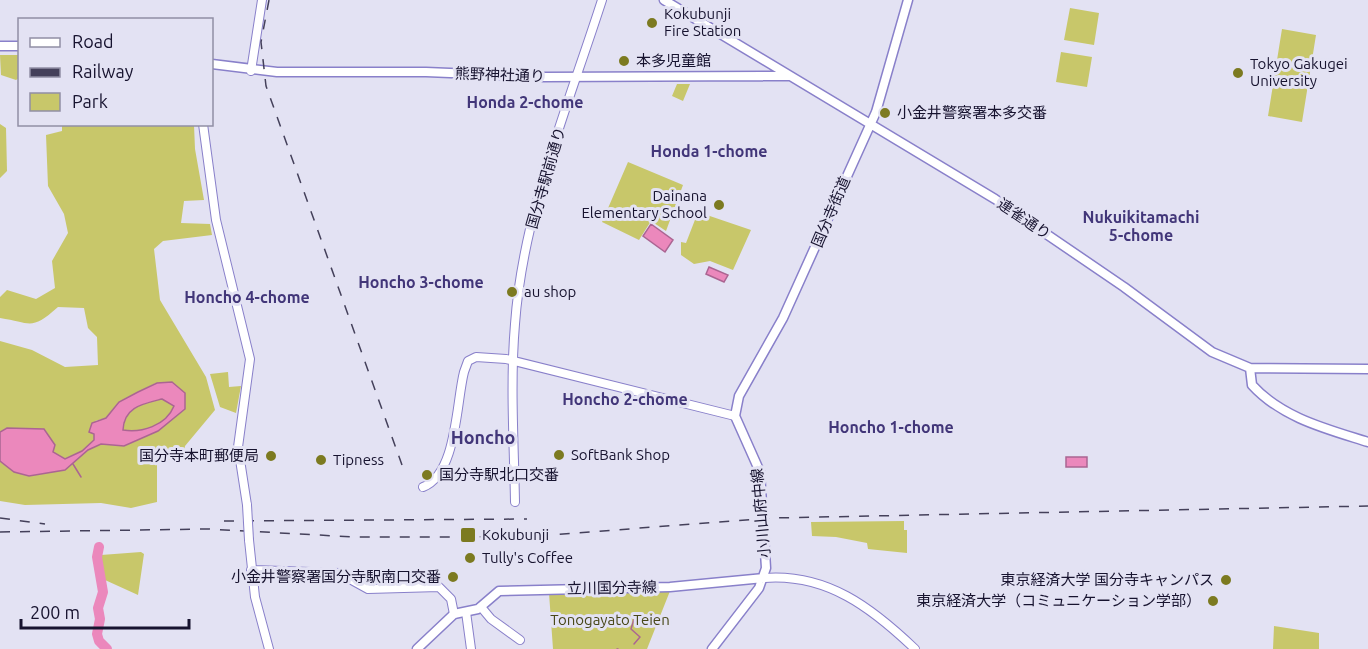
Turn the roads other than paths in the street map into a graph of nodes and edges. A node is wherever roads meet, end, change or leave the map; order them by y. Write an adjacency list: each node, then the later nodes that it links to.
1 (262, 0): 8 (street)
2 (602, 0): 10 (street, 国分寺駅前通り)
3 (664, 0): 9 (main road, 連雀通り)
4 (908, 0): 11 (main road, 国分寺街道)
5 (0, 46): 6 (main road)
6 (18, 46)
7 (213, 64): 8 (main road, 熊野神社通り)
8 (251, 71): 10 (main road, 熊野神社通り)
9 (789, 76): 10 (main road, 熊野神社通り); 11 (main road, 連雀通り)
10 (577, 77): 13 (street, 国分寺駅前通り)
11 (871, 124): 14 (main road, 連雀通り); 16 (main road, 国分寺街道)
12 (202, 126): 20 (street, bridge)
13 (514, 361): 16 (street); 18 (street); 19 (street, 国分寺駅前通り)
14 (1250, 368): 15 (main road); 17 (main road)
15 (1368, 369)
16 (735, 416): 21 (main road, 小川山府中線)
17 (1368, 442)
18 (423, 487)
19 (515, 502)
20 (251, 570): 24 (street); 26 (street)
21 (764, 579): 22 (main road, 立川国分寺線); 29 (main road); 30 (street)
22 (481, 607): 23 (main road, 立川国分寺線); 25 (street)
23 (466, 612): 24 (main road, 立川国分寺線); 28 (street)
24 (454, 614): 27 (main road)
25 (520, 640)
26 (268, 649)
27 (417, 649)
28 (471, 649)
29 (712, 649)
30 (915, 649)

